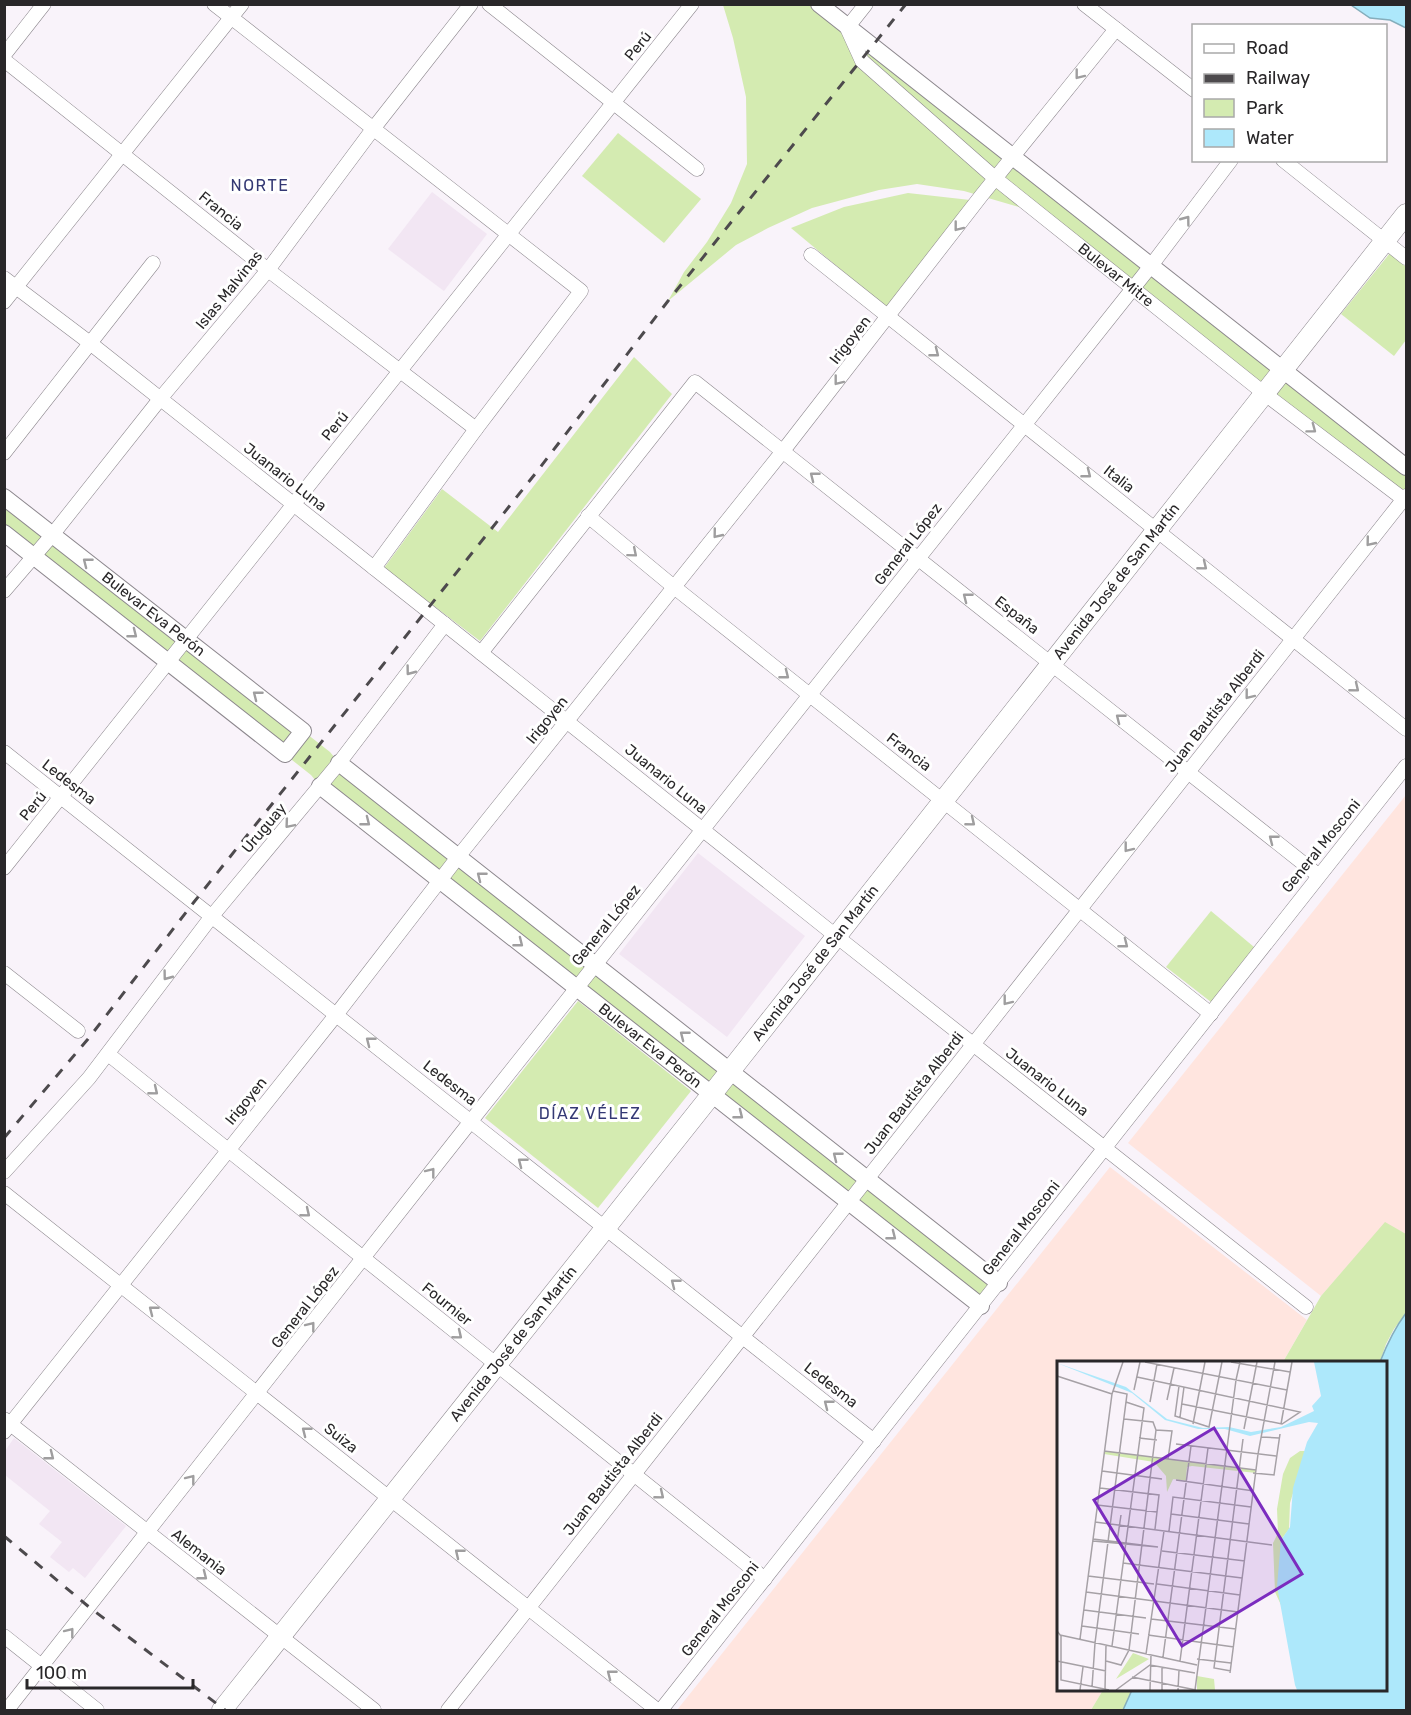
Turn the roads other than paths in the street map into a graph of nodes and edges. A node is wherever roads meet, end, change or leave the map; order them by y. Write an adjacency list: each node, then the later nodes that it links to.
1 (44, 4): 13 (street)
2 (214, 4): 10 (street)
3 (242, 4): 10 (street)
4 (471, 4): 17 (street, Islas Malvinas)
5 (489, 4): 16 (street)
6 (692, 4): 16 (street, Perú)
7 (819, 4): 11 (street, Bulevar Mitre)
8 (866, 4): 11 (street)
9 (1084, 4): 12 (street)
10 (231, 19): 17 (street); 18 (street)
11 (847, 28): 19 (street, Bulevar Mitre); 23 (street, Bulevar Mitre)
12 (1116, 29): 15 (street); 19 (street, Irigoyen, one-way to 19)
13 (4, 55)
14 (4, 60): 18 (street, Francia)
15 (1192, 88)
16 (614, 102): 22 (street); 25 (street, Perú)
17 (373, 129): 25 (street); 31 (street, Islas Malvinas)
18 (123, 154): 31 (street, Francia); 34 (street)
19 (1013, 159): 23 (street, Irigoyen); 30 (street, Bulevar Mitre)
20 (1229, 162): 30 (street, General López, one-way to 20)
21 (1286, 162): 26 (street)
22 (697, 169)
23 (996, 180): 33 (street, Bulevar Mitre); 36 (street, Irigoyen, one-way to 36)
24 (1407, 214): 26 (main road, Avenida José de San Martín)
25 (509, 234): 39 (street, Perú); 43 (street)
26 (1385, 241): 28 (street); 38 (main road, Avenida José de San Martín)
27 (811, 255): 36 (street, Italia)
28 (1407, 258)
29 (153, 263): 37 (street)
30 (1150, 267): 33 (street, General López); 38 (street, Bulevar Mitre)
31 (267, 270): 39 (street, Francia); 41 (street, Islas Malvinas)
32 (4, 278): 34 (street, Juanario Luna)
33 (1133, 286): 40 (street, Bulevar Mitre); 42 (street, General López)
34 (16, 288): 35 (street); 37 (street, Juanario Luna)
35 (4, 302)
36 (889, 316): 42 (street, Italia, one-way to 42); 44 (street, Irigoyen, one-way to 44)
37 (90, 343): 41 (street, Juanario Luna); 45 (street)
38 (1284, 370): 40 (main road, Avenida José de San Martín); 46 (street, Bulevar Mitre)
39 (400, 372): 43 (street, Francia); 49 (street, Perú)
40 (1265, 394): 48 (street, Bulevar Mitre, one-way to 48); 51 (main road, Avenida José de San Martín)
41 (160, 399): 49 (street, Juanario Luna); 53 (street, Islas Malvinas)
42 (1024, 424): 51 (street, Italia, one-way to 51); 55 (street, General López)
43 (476, 429): 56 (street)
44 (783, 451): 50 (street, España); 55 (street, España, one-way to 44); 57 (street, Irigoyen, one-way to 57)
45 (4, 453)
46 (1407, 467)
47 (4, 497): 53 (street, Bulevar Eva Perón)
48 (1406, 499): 60 (street, Juan Bautista Alberdi, one-way to 60)
49 (294, 504): 56 (street, Juanario Luna); 61 (street, Perú)
50 (588, 516): 57 (street, Francia, one-way to 57); 62 (street)
51 (1157, 530): 60 (street, Italia, one-way to 60); 64 (main road, Avenida José de San Martín)
52 (4, 533): 54 (street, Bulevar Eva Perón)
53 (53, 534): 54 (street, Islas Malvinas); 61 (street, Bulevar Eva Perón, one-way to 53)
54 (34, 556): 58 (street, Islas Malvinas); 63 (street, Bulevar Eva Perón, one-way to 63)
55 (918, 558): 64 (street, España, one-way to 55); 65 (street, General López)
56 (374, 568): 59 (street, Juanario Luna)
57 (674, 587): 65 (street, Francia, one-way to 65); 66 (street, Irigoyen)
58 (4, 591)
59 (445, 624): 62 (street, Juanario Luna); 69 (street, Uruguay, one-way to 69)
60 (1293, 638): 67 (street, Italia, one-way to 67); 71 (street, Juan Bautista Alberdi, one-way to 71)
61 (186, 639): 63 (street, Perú); 63 (street, Bulevar Eva Perón, one-way to 61)
62 (481, 652): 66 (street, Juanario Luna)
63 (168, 662): 73 (street, Perú)
64 (1051, 663): 71 (street, España, one-way to 64); 74 (main road, Avenida José de San Martín)
65 (810, 695): 74 (street, Francia); 75 (street, General López)
66 (568, 721): 75 (street, Juanario Luna); 76 (street, Irigoyen)
67 (1407, 729)
68 (4, 752): 73 (street, Ledesma)
69 (339, 764): 72 (street, Uruguay); 76 (street, Bulevar Eva Perón)
70 (1407, 766): 78 (street, General Mosconi)
71 (1188, 772): 78 (street, España, one-way to 71); 80 (street, Juan Bautista Alberdi, one-way to 80)
72 (320, 786): 79 (street, Bulevar Eva Perón, one-way to 79); 81 (street, Uruguay, one-way to 81)
73 (61, 797): 77 (street, Perú); 81 (street, Ledesma)
74 (944, 800): 80 (street, Francia, one-way to 80); 82 (main road, Avenida José de San Martín)
75 (703, 830): 82 (street, Juanario Luna); 83 (street, General López)
76 (458, 857): 79 (street, Irigoyen); 83 (street, Bulevar Eva Perón, one-way to 76)
77 (4, 868)
78 (1318, 875): 86 (street, General Mosconi)
79 (441, 881): 85 (street, Bulevar Eva Perón, one-way to 85); 87 (street, Irigoyen)
80 (1080, 909): 86 (street, Francia, one-way to 86); 89 (street, Juan Bautista Alberdi, one-way to 89)
81 (212, 916): 87 (street, Ledesma); 90 (street, Uruguay, one-way to 90)
82 (836, 936): 89 (street, Juanario Luna); 91 (main road, Avenida José de San Martín)
83 (596, 966): 85 (street, General López); 91 (street, Bulevar Eva Perón, one-way to 83)
84 (4, 973): 88 (street)
85 (577, 988): 92 (street, Bulevar Eva Perón); 93 (street, General López)
86 (1211, 1014): 94 (street, General Mosconi)
87 (336, 1015): 93 (street, Ledesma, one-way to 87); 95 (street, Irigoyen)
88 (78, 1031)
89 (973, 1044): 94 (street, Juanario Luna); 97 (street, Juan Bautista Alberdi)
90 (108, 1054): 95 (street, Fournier, one-way to 95); 96 (street, Uruguay)
91 (730, 1071): 92 (main road, Avenida José de San Martín); 97 (street, Bulevar Eva Perón, one-way to 91)
92 (712, 1094): 99 (street, Bulevar Eva Perón, one-way to 99); 100 (main road, Avenida José de San Martín)
93 (471, 1121): 100 (street, Ledesma, one-way to 93); 101 (street, General López, one-way to 93)
94 (1105, 1149): 102 (street, General Mosconi); 105 (street, Juanario Luna)
95 (228, 1150): 101 (street, Fournier, one-way to 101); 103 (street, Irigoyen)
96 (4, 1172)
97 (867, 1179): 99 (street, Juan Bautista Alberdi); 102 (street, Bulevar Eva Perón)
98 (4, 1193): 103 (street, Suiza)
99 (848, 1201): 104 (street, Bulevar Eva Perón, one-way to 104); 106 (street, Juan Bautista Alberdi)
100 (606, 1228): 106 (street, Ledesma, one-way to 100); 107 (main road, Avenida José de San Martín)
101 (364, 1259): 107 (street, Fournier, one-way to 107); 108 (street, General López, one-way to 101)
102 (999, 1283): 104 (street, General Mosconi)
103 (121, 1285): 108 (street, Suiza, one-way to 103); 109 (street, Irigoyen)
104 (981, 1306): 110 (street, General Mosconi)
105 (1306, 1307)
106 (742, 1336): 110 (street, Ledesma, one-way to 106); 111 (street, Juan Bautista Alberdi)
107 (497, 1365): 111 (street, Fournier); 112 (main road, Avenida José de San Martín)
108 (258, 1393): 112 (street, Suiza, one-way to 108); 113 (street, General López, one-way to 108)
109 (6, 1425): 113 (street, Alemania, one-way to 113)
110 (874, 1441): 114 (street, General Mosconi)
111 (634, 1474): 114 (street, Fournier, one-way to 114); 115 (street, Juan Bautista Alberdi)
112 (391, 1498): 115 (street, Suiza, one-way to 112); 117 (main road, Avenida José de San Martín)
113 (148, 1533): 117 (street, Alemania, one-way to 117); 118 (street, General López, one-way to 113)
114 (765, 1579): 124 (street, General Mosconi)
115 (528, 1608): 123 (street, Juan Bautista Alberdi); 124 (street, Suiza, one-way to 115)
116 (4, 1636): 118 (street)
117 (280, 1637): 121 (main road, Avenida José de San Martín); 122 (street, Alemania)
118 (42, 1666): 119 (street, General López); 120 (street)
119 (7, 1710)
120 (96, 1710)
121 (222, 1710)
122 (374, 1710)
123 (448, 1710)
124 (659, 1710)

